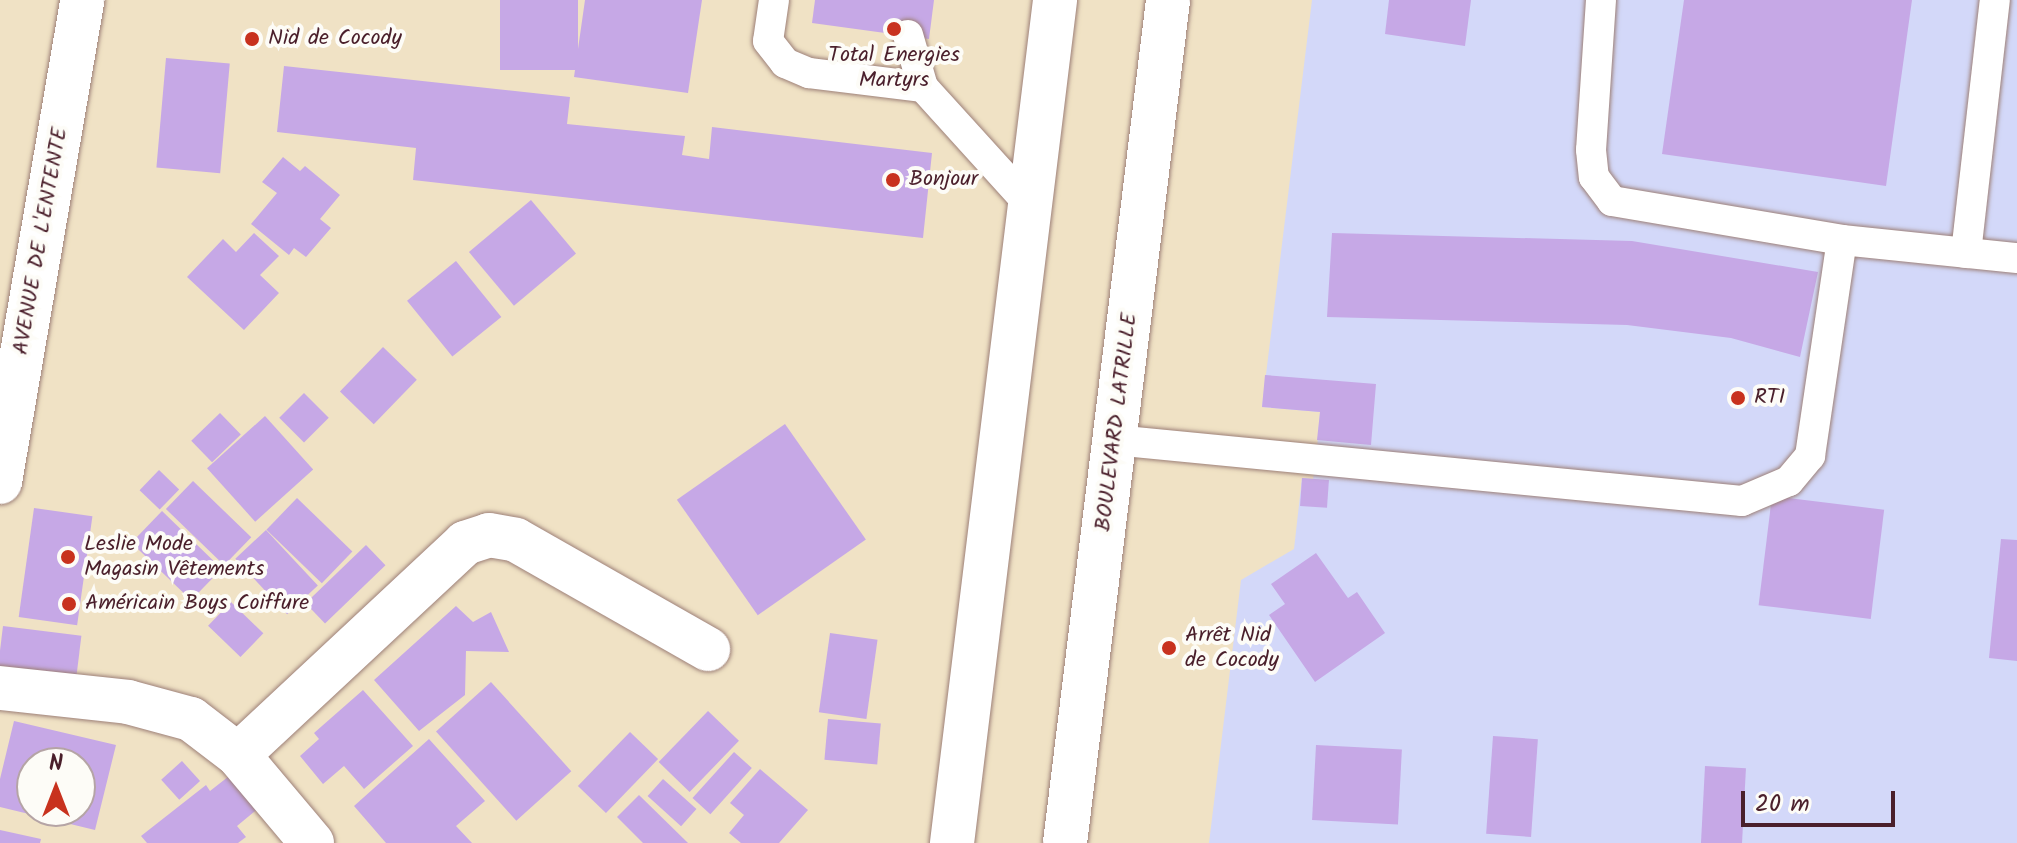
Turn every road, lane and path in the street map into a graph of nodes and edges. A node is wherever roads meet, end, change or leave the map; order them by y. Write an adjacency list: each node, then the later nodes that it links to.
1 (82, 0): 14 (main road, AVENUE DE L'ENTENTE)
2 (774, 0): 8 (lane)
3 (1055, 0): 9 (main road)
4 (1168, 0): 13 (main road, BOULEVARD LATRILLE)
5 (1601, 0): 10 (lane)
6 (1995, 0): 11 (lane)
7 (908, 35): 8 (lane)
8 (923, 87): 9 (lane)
9 (1028, 203): 19 (main road)
10 (1842, 240): 11 (lane); 13 (lane)
11 (1966, 253): 12 (lane)
12 (2017, 258)
13 (1114, 440): 20 (main road, BOULEVARD LATRILLE)
14 (0, 482)
15 (708, 649): 17 (main road)
16 (0, 688): 17 (main road)
17 (238, 755): 18 (main road)
18 (312, 843)
19 (952, 843)
20 (1065, 843)

